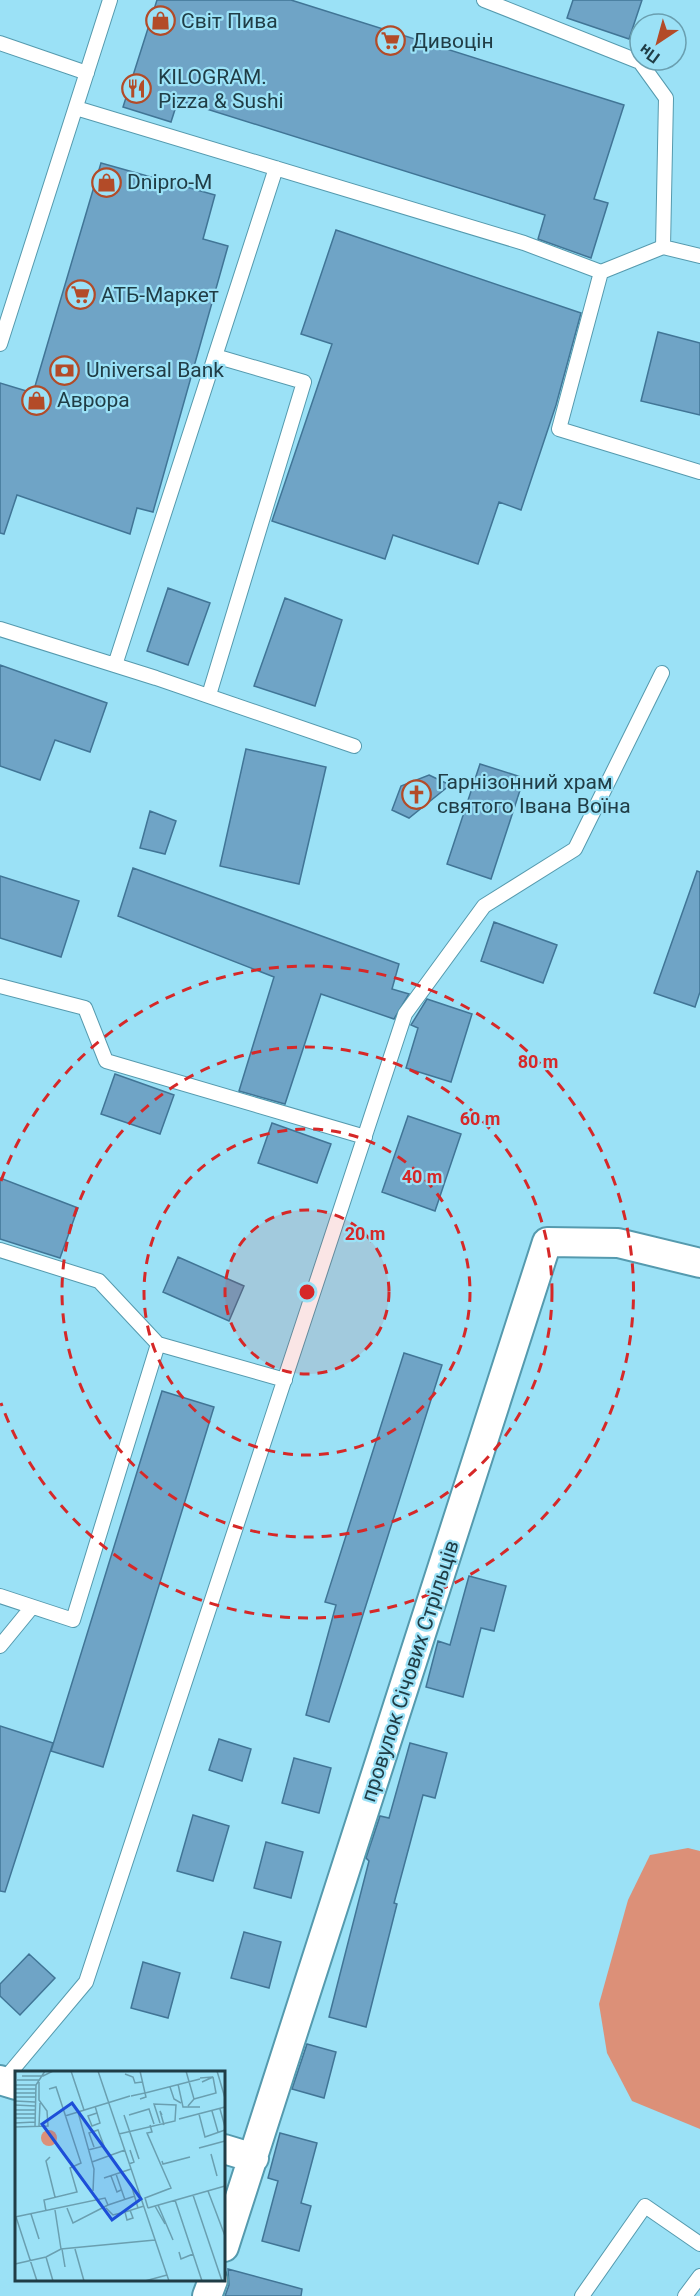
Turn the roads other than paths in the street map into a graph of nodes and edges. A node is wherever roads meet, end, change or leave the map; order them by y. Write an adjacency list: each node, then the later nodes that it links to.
1 (110, 0): 4 (lane)
2 (484, 0): 7 (lane)
3 (0, 43): 4 (lane)
4 (87, 73): 5 (lane)
5 (75, 108): 6 (lane); 10 (lane)
6 (276, 168): 9 (lane); 11 (lane)
7 (663, 247): 8 (lane); 9 (lane)
8 (700, 256)
9 (601, 272): 12 (lane)
10 (0, 344)
11 (215, 356): 14 (lane); 16 (lane)
12 (700, 472)
13 (0, 629): 14 (lane)
14 (115, 665): 16 (lane)
15 (662, 673): 19 (lane)
16 (209, 695): 17 (lane)
17 (354, 746)
18 (0, 986): 19 (lane)
19 (365, 1137): 23 (lane)
20 (0, 1250): 22 (lane)
21 (700, 1263): 29 (street, провулок Січових Стрільців)
22 (159, 1344): 23 (lane); 25 (lane)
23 (285, 1380): 27 (lane)
24 (0, 1596): 25 (lane)
25 (32, 1607): 26 (lane)
26 (0, 1646)
27 (6, 2082)
28 (225, 2149): 29 (street)
29 (254, 2158): 30 (street, провулок Січових Стрільців)
30 (225, 2244)
31 (700, 2244): 35 (lane)
32 (700, 2276): 36 (lane)
33 (213, 2281): 34 (street)
34 (207, 2296)
35 (582, 2296)
36 (685, 2296)

